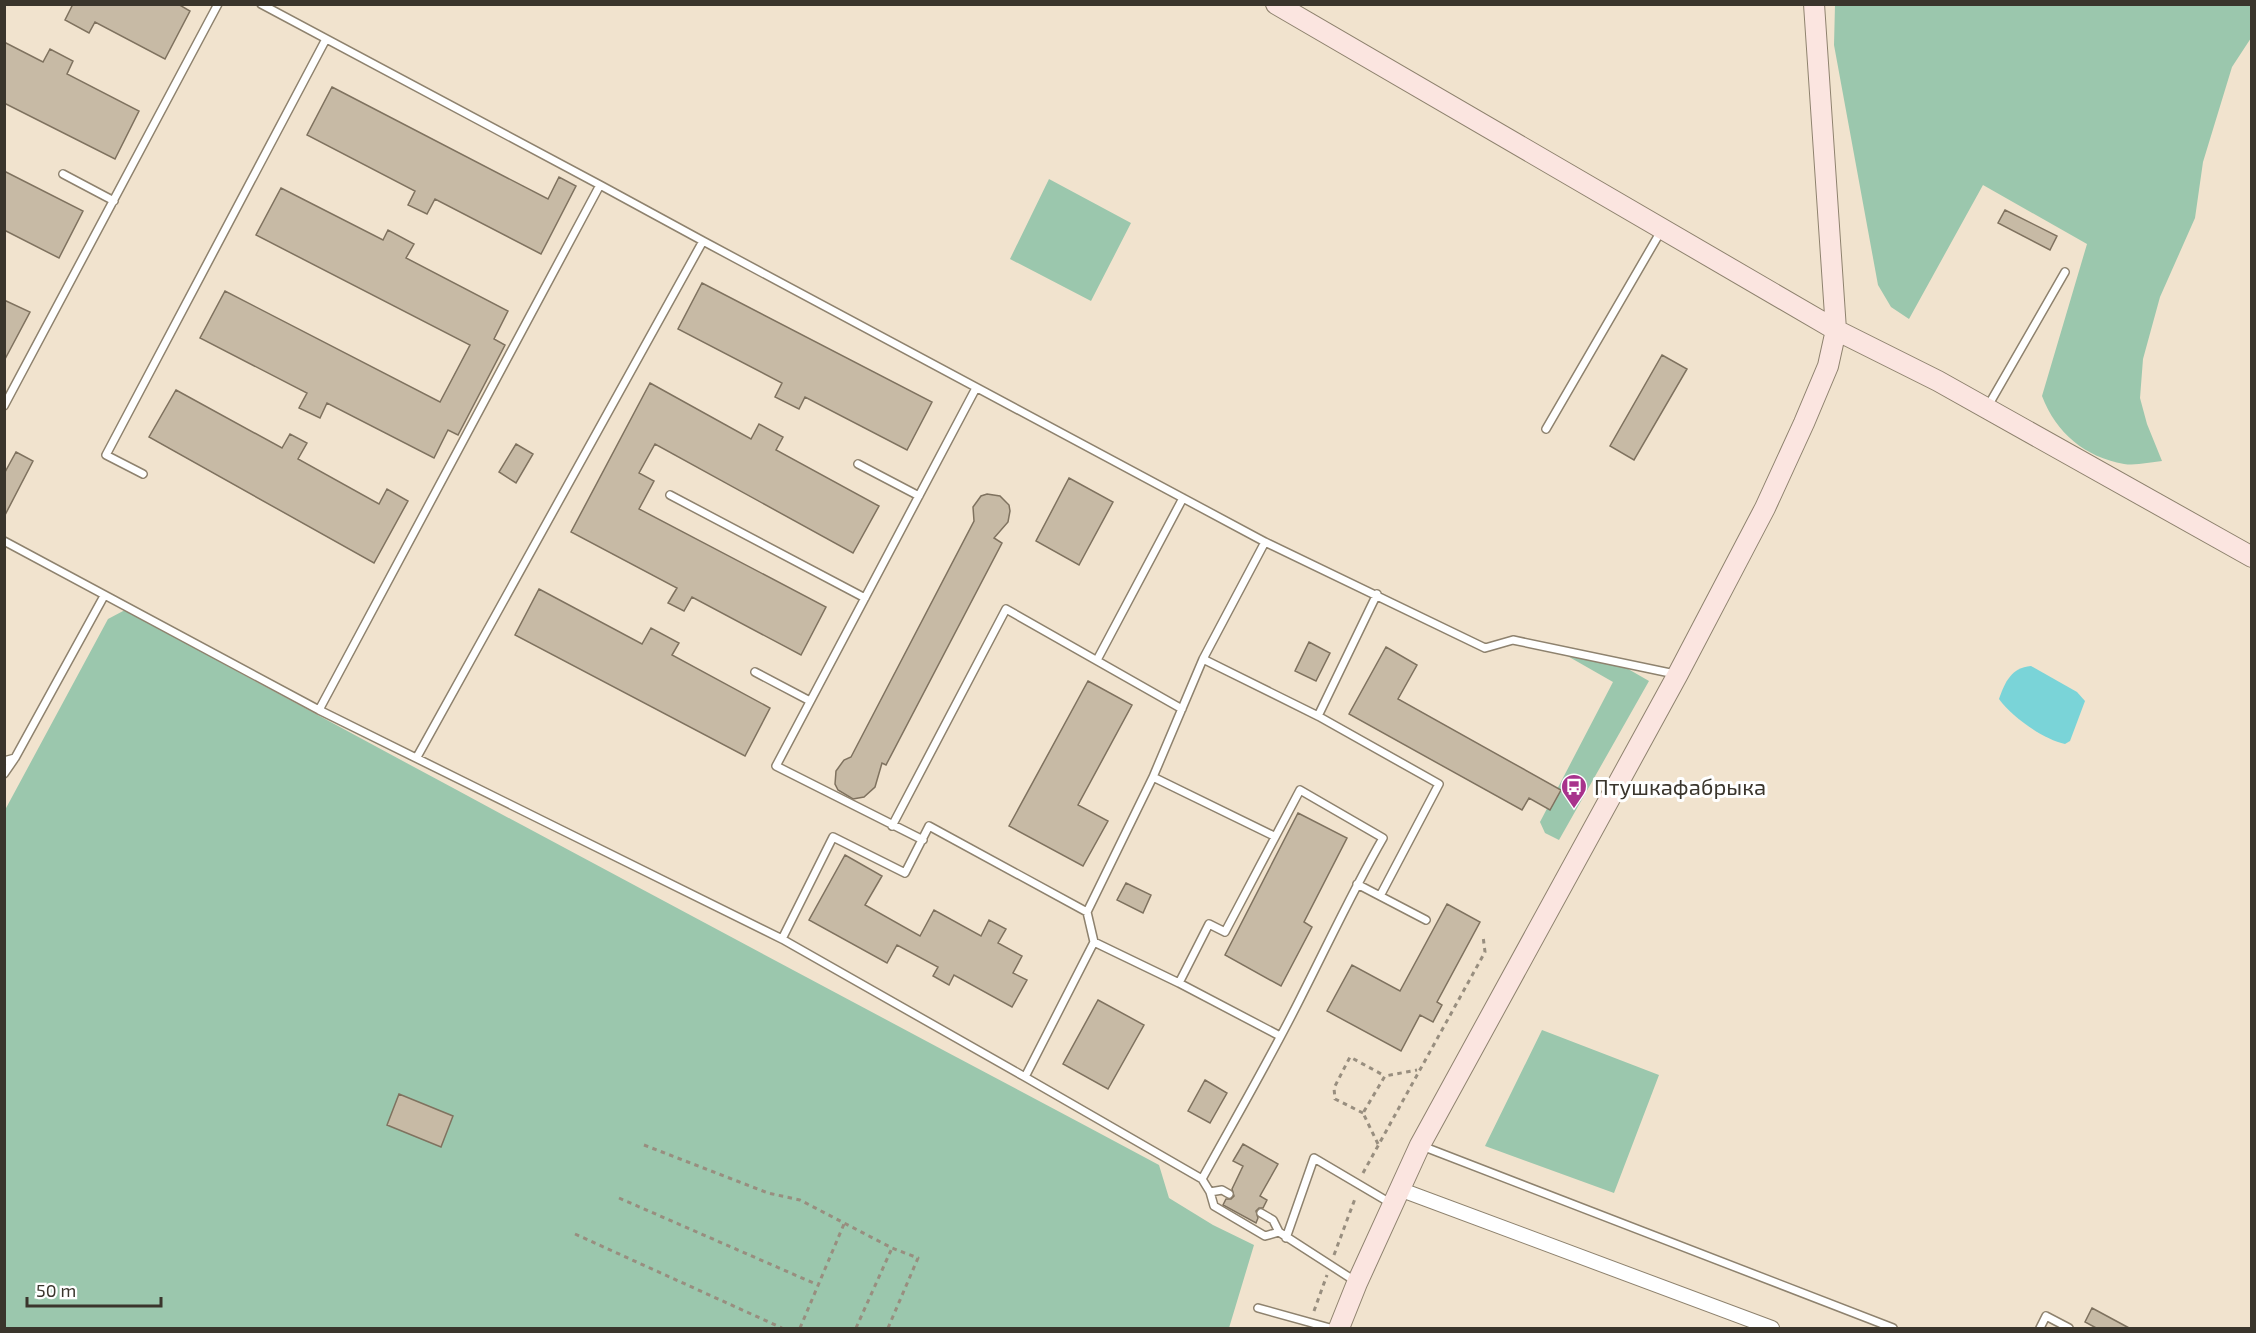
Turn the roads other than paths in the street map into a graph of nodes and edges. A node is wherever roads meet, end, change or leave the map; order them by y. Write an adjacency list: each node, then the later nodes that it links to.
1 (218, 4): 8 (lane)
2 (261, 4): 5 (lane)
3 (1276, 4): 9 (main road)
4 (1814, 4): 12 (main road)
5 (326, 39): 7 (lane); 18 (lane)
6 (63, 174): 8 (lane)
7 (600, 185): 10 (lane); 34 (lane)
8 (114, 201): 14 (lane)
9 (1662, 228): 12 (main road); 16 (lane)
10 (703, 241): 13 (lane); 37 (lane)
11 (2065, 272): 15 (lane)
12 (1836, 330): 15 (main road); 31 (main road)
13 (976, 388): 20 (lane); 21 (lane)
14 (5, 404)
15 (1987, 408): 24 (main road)
16 (1546, 429)
17 (858, 464): 20 (lane)
18 (143, 474)
19 (670, 495): 27 (lane)
20 (919, 496): 27 (lane)
21 (1183, 498): 23 (lane); 29 (lane)
22 (4, 541): 26 (lane)
23 (1265, 542): 25 (lane); 28 (lane)
24 (2252, 557)
25 (1377, 594): 31 (lane); 35 (lane)
26 (104, 596): 34 (lane); 36 (lane)
27 (865, 598): 32 (lane)
28 (1203, 659): 33 (lane); 35 (lane)
29 (1097, 660): 33 (lane); 41 (lane)
30 (755, 672): 32 (lane)
31 (1678, 674): 53 (main road)
32 (810, 701): 41 (lane)
33 (1182, 709): 40 (lane)
34 (319, 710): 37 (lane)
35 (1318, 716): 45 (lane)
36 (15, 758): 38 (lane); 39 (lane)
37 (417, 758): 48 (lane)
38 (4, 761)
39 (4, 774)
40 (1153, 777): 42 (lane); 46 (lane)
41 (892, 826): 43 (lane)
42 (1274, 836): 44 (lane); 50 (lane)
43 (922, 840): 46 (lane); 48 (lane)
44 (1356, 884): 45 (lane); 51 (lane)
45 (1380, 896): 47 (lane)
46 (1087, 912): 49 (lane)
47 (1426, 920)
48 (782, 939): 52 (lane)
49 (1094, 942): 50 (lane); 52 (lane)
50 (1179, 983): 51 (lane)
51 (1280, 1036): 54 (lane)
52 (1025, 1077): 54 (lane)
53 (1420, 1145): 57 (main road); 66 (lane)
54 (1202, 1179): 55 (lane)
55 (1210, 1192): 56 (lane); 59 (lane)
56 (1229, 1194)
57 (1395, 1197): 60 (lane); 61 (main road); 65 (street)
58 (1261, 1213): 59 (lane)
59 (1279, 1232): 60 (lane)
60 (1286, 1238): 61 (lane)
61 (1357, 1283): 64 (main road)
62 (1258, 1308): 63 (lane)
63 (1330, 1329)
64 (1339, 1329)
65 (1772, 1329)
66 (1893, 1329)
67 (2040, 1329): 68 (lane)
68 (2069, 1329)

